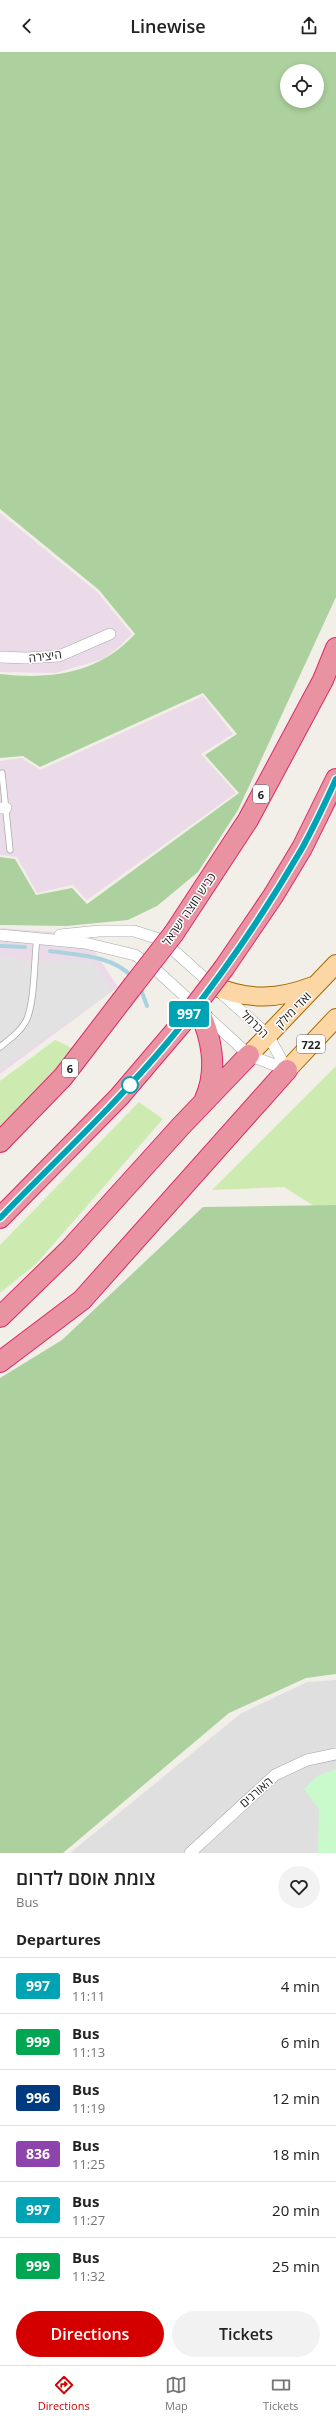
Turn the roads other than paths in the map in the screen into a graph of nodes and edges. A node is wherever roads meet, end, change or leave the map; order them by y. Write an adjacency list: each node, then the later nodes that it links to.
1 (110, 634): 3 (street, היצירה)
2 (336, 648): 20 (highway, כביש חוצה ישראל / 6, bridge)
3 (0, 657)
4 (2, 773): 6 (lane)
5 (336, 779): 21 (highway, bridge)
6 (3, 808): 7 (lane)
7 (10, 850)
8 (0, 935): 9 (street, הכרמל)
9 (37, 938): 12 (street, הכרמל); 13 (street, הכרמל); 16 (lane)
10 (336, 964): 11 (main road, ואדי מילק)
11 (316, 985): 12 (main road); 15 (main road, ואדי מילק)
12 (214, 986): 15 (street, הכרמל)
13 (198, 1009): 17 (street, הכרמל); 19 (highway)
14 (336, 1018): 18 (main road, 722)
15 (268, 1035): 17 (main road, ואדי מילק); 18 (street, הכרמל)
16 (0, 1048)
17 (249, 1055): 18 (street, הכרמל); 19 (highway)
18 (287, 1070): 23 (highway)
19 (202, 1104): 22 (highway)
20 (0, 1142)
21 (0, 1218)
22 (0, 1316)
23 (0, 1362)
24 (336, 1754): 25 (street, האורנים)
25 (190, 1853)

